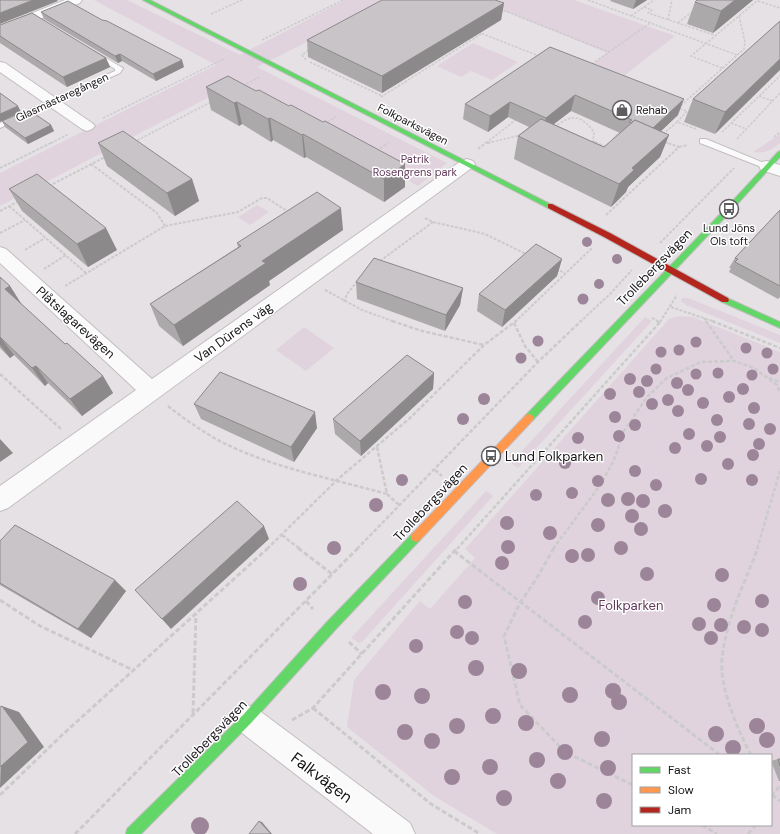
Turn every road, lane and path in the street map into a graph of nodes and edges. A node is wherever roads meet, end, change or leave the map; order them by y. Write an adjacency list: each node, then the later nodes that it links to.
1 (76, 0): 21 (street)
2 (146, 0): 18 (street, Folkparksvägen)
3 (242, 0): 18 (path)
4 (343, 0): 28 (path)
5 (588, 0): 10 (path)
6 (601, 0): 10 (path)
7 (654, 0): 11 (path)
8 (672, 0): 17 (path)
9 (758, 0): 12 (path); 16 (path)
10 (596, 3): 15 (path)
11 (644, 7): 15 (path); 17 (path)
12 (780, 8)
13 (499, 9): 29 (path)
14 (696, 9): 20 (path)
15 (631, 16): 19 (path)
16 (738, 16): 24 (path); 30 (path)
17 (668, 20): 20 (path)
18 (192, 23): 28 (street, Folkparksvägen)
19 (650, 23): 25 (path); 29 (path)
20 (678, 23): 24 (path)
21 (0, 30)
22 (475, 30): 23 (path)
23 (482, 33): 31 (path); 33 (path)
24 (714, 36): 25 (path)
25 (705, 43): 30 (path); 37 (path)
26 (312, 48): 41 (path)
27 (87, 49): 45 (lane, Glasmästaregången)
28 (243, 50): 35 (street, Folkparksvägen); 52 (path)
29 (609, 52): 36 (path)
30 (737, 55): 37 (path)
31 (545, 59)
32 (427, 60): 33 (path)
33 (434, 63): 41 (path)
34 (0, 66): 45 (street)
35 (278, 68): 39 (path); 46 (street, Folkparksvägen)
36 (587, 68)
37 (722, 68): 48 (path)
38 (780, 76): 42 (path)
39 (242, 86)
40 (780, 93): 44 (path)
41 (382, 96): 46 (path)
42 (759, 96): 44 (path); 49 (path)
43 (215, 100): 63 (path)
44 (772, 101): 55 (path)
45 (52, 102): 51 (lane, Glasmästaregången); 52 (street)
46 (356, 108): 50 (path); 56 (street, Folkparksvägen)
47 (519, 118): 64 (path)
48 (677, 122): 62 (path); 83 (path)
49 (731, 123): 55 (path); 57 (path)
50 (323, 124)
51 (0, 126)
52 (87, 126): 72 (path)
53 (622, 128): 61 (path)
54 (552, 129): 65 (path)
55 (746, 129): 62 (path)
56 (403, 132): 66 (path); 71 (street, Folkparksvägen)
57 (722, 132)
58 (780, 132): 69 (path)
59 (522, 135): 64 (path)
60 (703, 141): 62 (lane)
61 (611, 142)
62 (716, 142): 69 (lane)
63 (132, 143)
64 (484, 144): 71 (path)
65 (601, 150)
66 (375, 152)
67 (780, 153): 73 (street, Trollebergsvägen)
68 (111, 154): 70 (path)
69 (745, 157): 73 (lane); 88 (path)
70 (90, 164): 74 (path); 82 (path)
71 (467, 164): 77 (street, Van Dürens väg); 83 (street, Folkparksvägen)
72 (0, 168)
73 (774, 168): 91 (street, Trollebergsvägen)
74 (43, 189)
75 (23, 199): 76 (path)
76 (9, 206): 78 (path); 80 (path)
77 (407, 208): 81 (path); 95 (street, Van Dürens väg)
78 (0, 211)
79 (292, 214): 82 (path)
80 (25, 220): 84 (path); 93 (path)
81 (432, 222): 87 (path); 89 (path)
82 (165, 226): 93 (path)
83 (592, 227): 85 (street, Folkparksvägen)
84 (0, 234)
85 (607, 235): 88 (street, Folkparksvägen); 94 (path)
86 (0, 253): 96 (street, Plåtslagarevägen)
87 (529, 256)
88 (646, 256): 91 (street, Folkparksvägen); 104 (path)
89 (379, 262)
90 (551, 266): 94 (path)
91 (670, 270): 100 (street, Folkparksvägen); 125 (street, Trollebergsvägen)
92 (367, 271): 97 (path)
93 (86, 273): 96 (path)
94 (565, 273): 99 (path)
95 (308, 278): 97 (path); 108 (street, Van Dürens väg)
96 (48, 296): 108 (street, Plåtslagarevägen)
97 (344, 302): 101 (path)
98 (703, 318): 102 (path); 103 (path); 118 (path)
99 (514, 322): 101 (path); 104 (path)
100 (780, 325)
101 (484, 345): 111 (path)
102 (780, 348)
103 (734, 361): 106 (path); 121 (path)
104 (538, 362): 116 (path)
105 (0, 374): 110 (path)
106 (766, 378): 107 (path); 109 (path)
107 (780, 382)
108 (151, 391): 110 (street, Van Dürens väg); 113 (path)
109 (780, 393)
110 (78, 444): 115 (street, Van Dürens väg)
111 (377, 447): 113 (path); 114 (path)
112 (780, 471): 127 (path)
113 (338, 479): 114 (path); 117 (path)
114 (387, 494): 116 (path)
115 (0, 500)
116 (399, 505): 119 (path)
117 (282, 535): 119 (path); 122 (path)
118 (454, 551): 121 (path); 137 (path)
119 (332, 574): 124 (path)
120 (0, 600): 123 (path)
121 (520, 602): 126 (path); 128 (path)
122 (196, 613): 123 (path); 124 (path)
123 (133, 670): 131 (path)
124 (193, 713): 134 (path)
125 (247, 719): 135 (street, Trollebergsvägen); 136 (street, Falkvägen)
126 (719, 754)
127 (750, 754)
128 (632, 785)
129 (780, 786): 130 (path)
130 (772, 794)
131 (0, 795)
132 (704, 826): 138 (path)
133 (755, 826): 139 (path)
134 (75, 834)
135 (132, 834)
136 (399, 834)
137 (480, 834)
138 (716, 834)
139 (748, 834)

